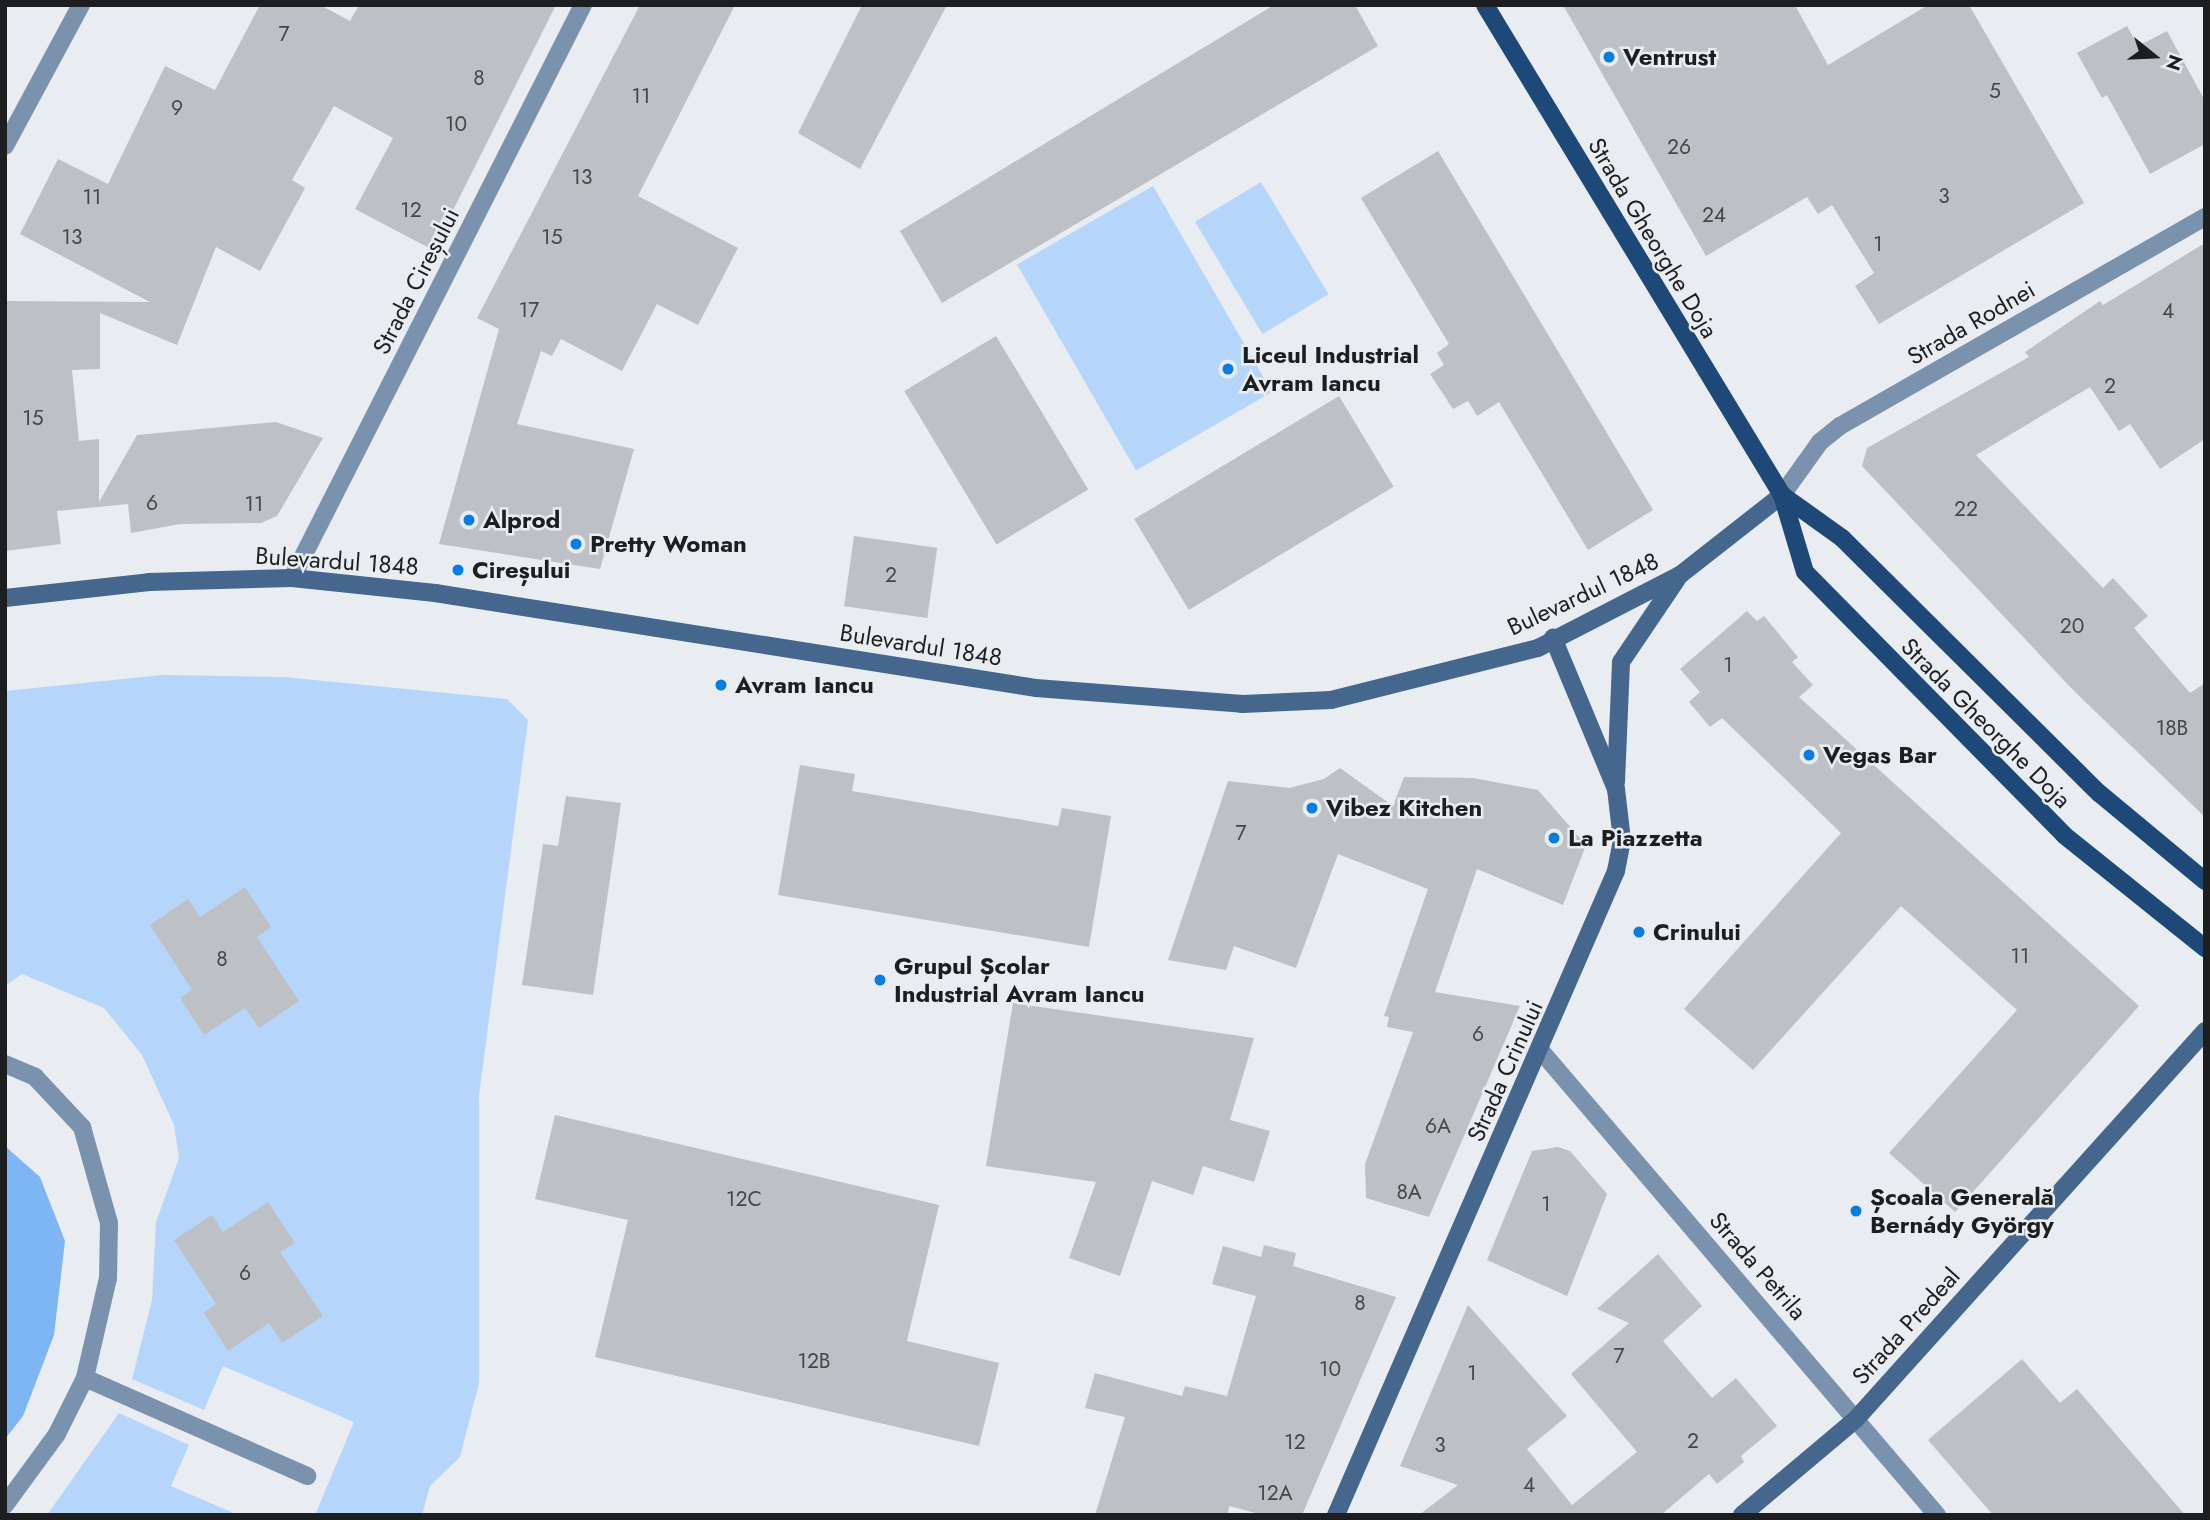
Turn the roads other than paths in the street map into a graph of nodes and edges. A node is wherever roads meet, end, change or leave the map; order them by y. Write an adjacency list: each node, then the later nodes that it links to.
1 (81, 5): 4 (street)
2 (583, 5): 8 (street, Strada Cireșului)
3 (1485, 5): 6 (main road, Strada Gheorghe Doja)
4 (5, 146)
5 (2205, 217): 6 (street, Strada Rodnei)
6 (1782, 495): 7 (street, Bulevardul 1848); 12 (main road, Strada Gheorghe Doja); 13 (main road, Strada Gheorghe Doja)
7 (1680, 575): 10 (street, Bulevardul 1848); 11 (street)
8 (292, 578): 9 (street, Bulevardul 1848); 10 (street, Bulevardul 1848)
9 (5, 597)
10 (1553, 638): 11 (street, Strada Crinului)
11 (1616, 789): 15 (street, Strada Crinului)
12 (2205, 881)
13 (2205, 948)
14 (2205, 1031): 18 (street, Strada Predeal)
15 (1541, 1051): 18 (street, Strada Petrila); 21 (street, Strada Crinului)
16 (5, 1063): 17 (street)
17 (85, 1378): 19 (street); 20 (street)
18 (1856, 1419): 22 (street, Strada Predeal); 23 (street, Strada Petrila)
19 (307, 1476)
20 (5, 1506)
21 (1336, 1515)
22 (1742, 1515)
23 (1937, 1515)

